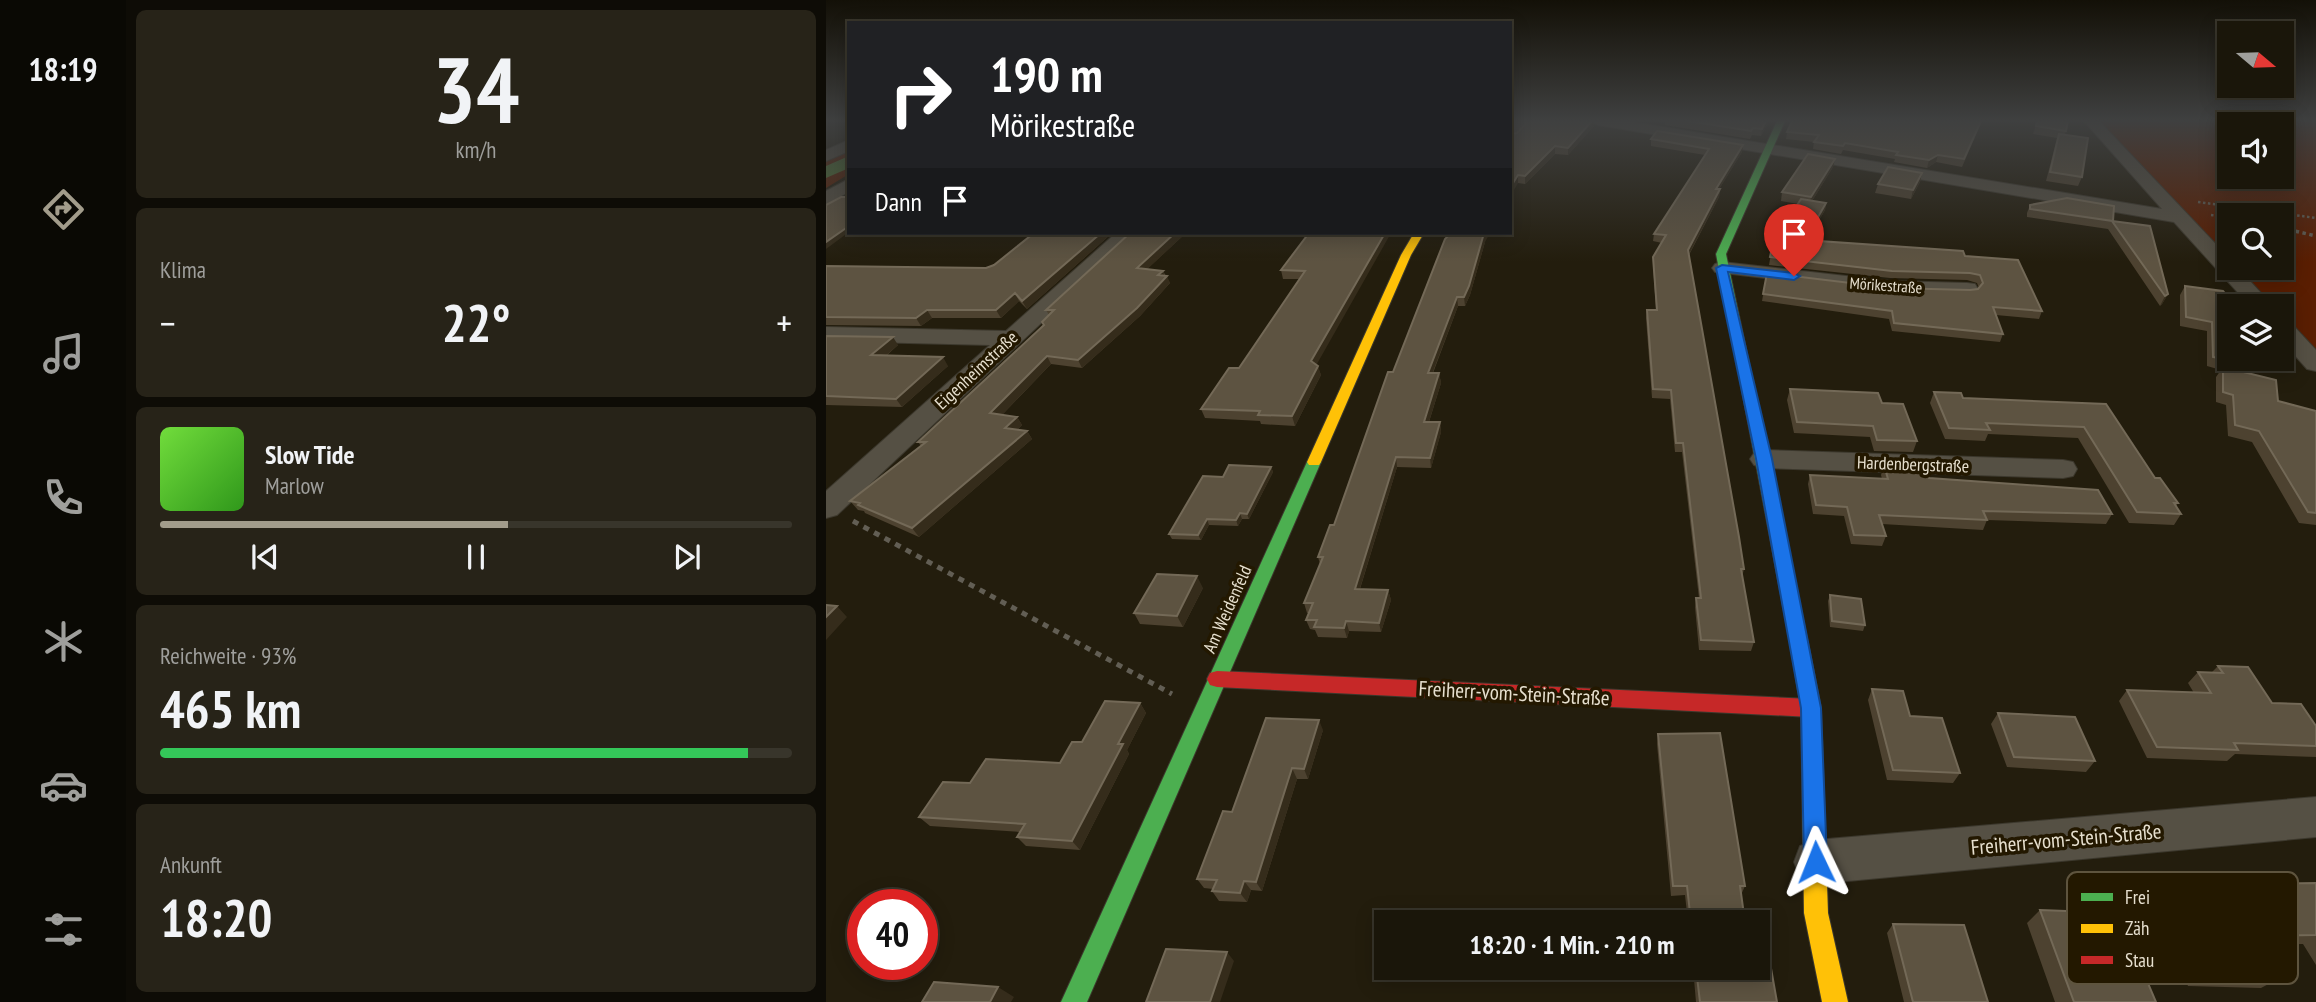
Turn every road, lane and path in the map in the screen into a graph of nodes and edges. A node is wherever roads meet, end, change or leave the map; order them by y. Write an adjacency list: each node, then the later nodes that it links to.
1 (1760, 168): 13 (street)
2 (1877, 168): 7 (street)
3 (2134, 168): 5 (street)
4 (847, 185): 6 (street)
5 (2162, 198): 7 (street); 8 (path)
6 (826, 200)
7 (2179, 217): 15 (street)
8 (2316, 218)
9 (2294, 231): 12 (path)
10 (1124, 235): 17 (street, Eigenheimstraße)
11 (1418, 235): 23 (street, Am Weidenfeld)
12 (2316, 236)
13 (1722, 268): 14 (street, Mörikestraße); 20 (street)
14 (1967, 289)
15 (2251, 294)
16 (826, 334): 17 (street)
17 (1010, 338): 22 (street, Eigenheimstraße)
18 (2294, 340): 19 (street)
19 (2316, 364)
20 (1764, 459): 21 (street, Hardenbergstraße); 24 (street)
21 (2063, 469)
22 (827, 508): 25 (path)
23 (1217, 679): 24 (street, Freiherr-vom-Stein-Straße); 25 (street, Am Weidenfeld)
24 (1811, 708): 27 (street)
25 (1203, 711): 28 (street, Am Weidenfeld)
26 (2316, 817): 27 (street, Freiherr-vom-Stein-Straße)
27 (1816, 862): 29 (street)
28 (1074, 1002)
29 (1835, 1002)

